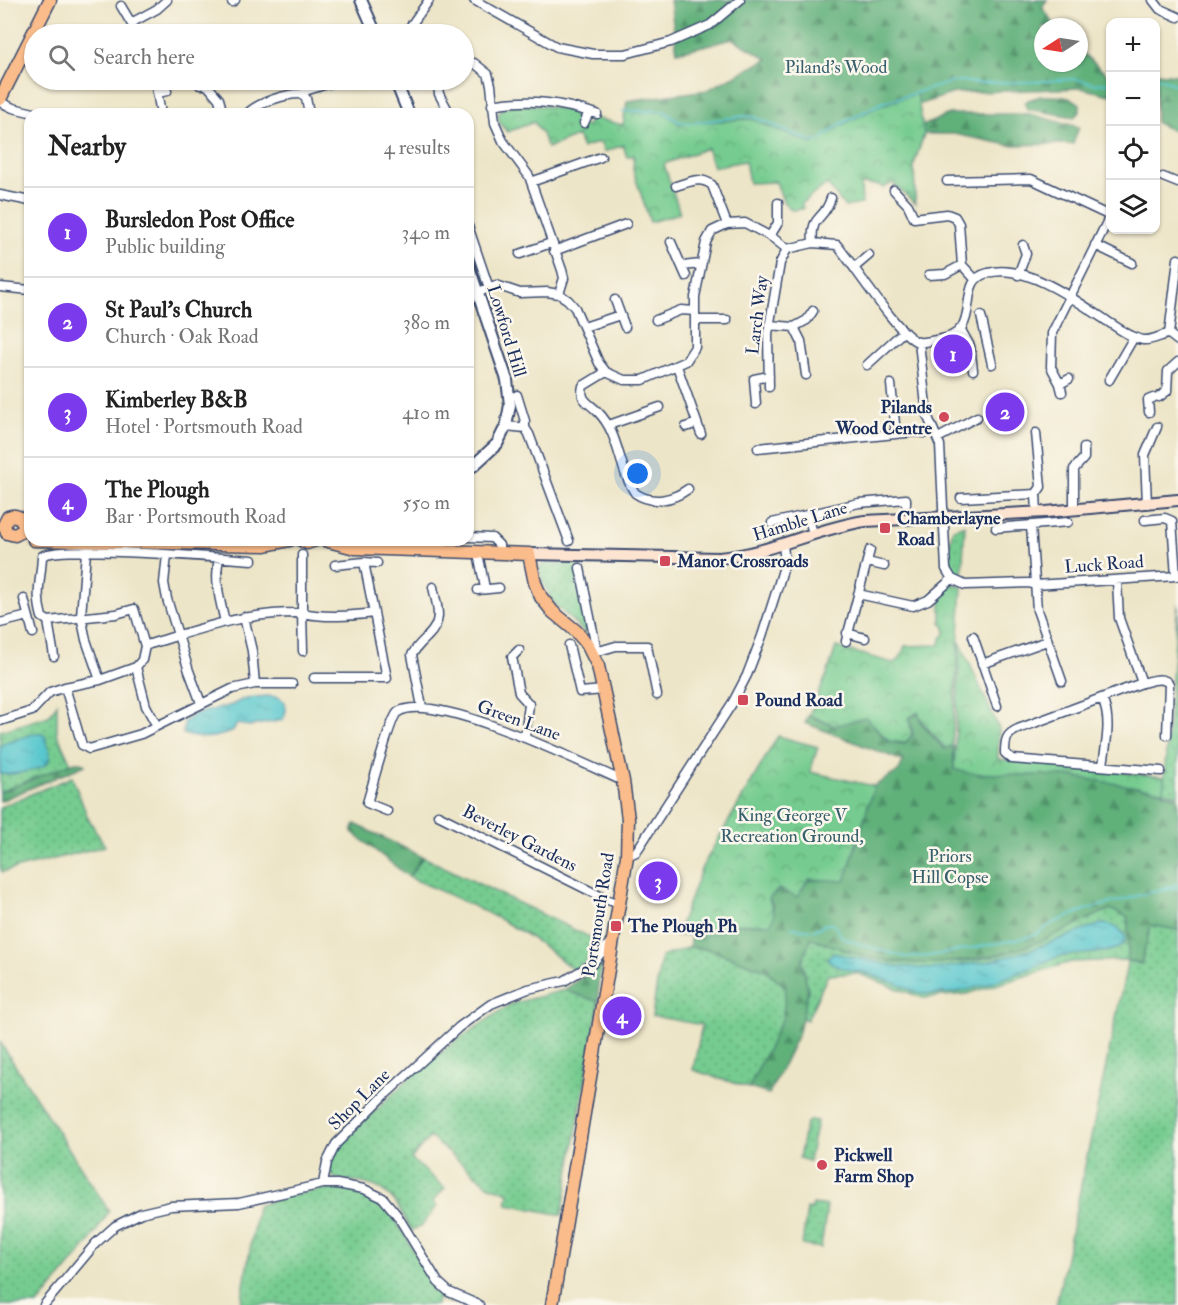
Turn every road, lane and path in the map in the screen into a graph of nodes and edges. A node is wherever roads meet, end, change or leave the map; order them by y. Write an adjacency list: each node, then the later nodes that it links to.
1 (50, 0): 11 (main road)
2 (166, 0): 10 (street)
3 (361, 0): 12 (street)
4 (429, 0): 13 (street)
5 (474, 0): 6 (street)
6 (741, 0)
7 (1153, 0): 9 (street)
8 (121, 6): 10 (street)
9 (1178, 17)
10 (131, 23)
11 (38, 24)
12 (372, 24)
13 (412, 24)
14 (24, 54): 15 (main road)
15 (22, 58): 23 (main road)
16 (474, 63): 24 (street)
17 (212, 90): 26 (street)
18 (308, 90): 21 (street)
19 (399, 90): 29 (street)
20 (438, 90): 30 (street)
21 (305, 91)
22 (158, 93): 25 (street)
23 (0, 101): 31 (street)
24 (492, 105): 32 (street); 36 (street)
25 (161, 108)
26 (221, 108)
27 (252, 108): 28 (street)
28 (308, 108)
29 (407, 108)
30 (447, 108)
31 (24, 111)
32 (584, 123)
33 (601, 157): 36 (street)
34 (1163, 177): 37 (street)
35 (947, 181): 44 (street)
36 (531, 182): 53 (street)
37 (1178, 183)
38 (676, 186): 46 (street)
39 (894, 190): 61 (street)
40 (0, 195): 42 (street)
41 (831, 198): 50 (street)
42 (24, 200)
43 (778, 202): 48 (street)
44 (1106, 214)
45 (626, 224): 53 (street)
46 (727, 224): 48 (street); 60 (street)
47 (1106, 224): 52 (street)
48 (770, 236): 54 (street)
49 (671, 242): 62 (street)
50 (813, 243): 54 (street); 63 (street)
51 (1023, 244): 65 (street)
52 (1095, 245): 59 (street); 73 (street)
53 (553, 247): 56 (street); 72 (street)
54 (787, 249): 81 (street, Larch Way)
55 (474, 250): 71 (street)
56 (520, 254)
57 (869, 255): 63 (street)
58 (1178, 259): 87 (street)
59 (1132, 263)
60 (701, 264): 62 (street); 77 (street)
61 (962, 265): 66 (street); 68 (street)
62 (682, 266): 67 (street)
63 (855, 267): 86 (street)
64 (474, 274): 71 (street, Lowford Hill)
65 (1018, 274): 68 (street); 73 (street)
66 (929, 275)
67 (686, 276)
68 (975, 279): 85 (street)
69 (0, 287): 70 (street)
70 (24, 289)
71 (484, 290): 72 (street); 112 (street, Lowford Hill)
72 (559, 294): 82 (street)
73 (1070, 297): 88 (street); 103 (street)
74 (615, 300): 76 (street)
75 (813, 311): 84 (street)
76 (620, 315): 82 (street); 83 (street)
77 (695, 315): 79 (street); 80 (street); 96 (street)
78 (981, 316): 91 (street)
79 (656, 320)
80 (727, 320)
81 (769, 325): 84 (street); 100 (street, Larch Way)
82 (584, 327): 98 (street)
83 (625, 327)
84 (794, 327): 99 (street)
85 (961, 330): 90 (street); 92 (street)
86 (903, 332): 90 (street); 95 (street)
87 (1169, 334): 88 (street); 89 (street)
88 (1134, 337): 101 (street)
89 (1178, 341)
90 (919, 342): 116 (street)
91 (986, 342): 92 (street); 94 (street)
92 (970, 346): 97 (street)
93 (1178, 362): 108 (street)
94 (992, 364)
95 (867, 365)
96 (677, 366): 98 (street); 110 (street)
97 (973, 370)
98 (606, 372): 111 (street)
99 (806, 375)
100 (769, 376): 104 (street, Larch Way); 106 (street)
101 (1108, 380)
102 (891, 384): 119 (street)
103 (1064, 385)
104 (769, 387)
105 (517, 395): 115 (street, Lowford Hill)
106 (756, 404)
107 (660, 407): 111 (street)
108 (1149, 412)
109 (977, 417): 120 (street)
110 (697, 423): 113 (street); 118 (street)
111 (609, 424): 124 (street)
112 (506, 426): 115 (street); 123 (street)
113 (686, 427)
114 (1157, 427): 129 (street)
115 (525, 428): 146 (street, Lowford Hill)
116 (933, 429): 119 (street); 120 (street)
117 (1036, 433): 125 (street)
118 (701, 434)
119 (896, 434): 121 (street)
120 (938, 438): 133 (street)
121 (758, 448)
122 (1084, 448): 130 (street)
123 (474, 465)
124 (688, 489)
125 (1036, 494): 126 (street); 131 (street)
126 (961, 498)
127 (1178, 500): 129 (main road, Hamble Lane)
128 (906, 504): 132 (street)
129 (1147, 504): 130 (main road, Hamble Lane)
130 (1074, 510): 131 (main road, Hamble Lane)
131 (1037, 513): 133 (main road, Hamble Lane)
132 (808, 516): 137 (street); 142 (street)
133 (944, 517): 142 (main road, Hamble Lane); 165 (street)
134 (4, 518): 138 (main road); 143 (main road)
135 (1145, 520): 166 (street, Luck Road)
136 (1068, 522): 139 (street)
137 (772, 523)
138 (24, 524)
139 (1031, 526): 140 (street); 167 (street)
140 (996, 528)
141 (24, 529): 143 (main road)
142 (813, 533): 149 (main road, Hamble Lane)
143 (8, 536): 145 (main road)
144 (474, 537): 153 (street)
145 (24, 538)
146 (566, 538)
147 (347, 546): 148 (main road, Hamble Lane)
148 (408, 546): 152 (main road, Hamble Lane)
149 (783, 546): 154 (main road, Hamble Lane); 215 (street)
150 (870, 550): 160 (street)
151 (86, 552): 155 (street); 175 (street); 177 (street)
152 (478, 553): 153 (main road, Hamble Lane); 169 (street)
153 (499, 553): 154 (main road, Hamble Lane)
154 (529, 554): 189 (main road, Portsmouth Road)
155 (167, 555): 157 (street); 181 (street)
156 (302, 555): 172 (street)
157 (219, 558): 158 (street); 178 (street)
158 (252, 560)
159 (364, 562): 161 (street); 162 (street); 173 (street)
160 (867, 562): 163 (street); 170 (street)
161 (377, 564)
162 (335, 565)
163 (884, 566)
164 (580, 568): 189 (street)
165 (952, 579): 167 (street, Luck Road); 170 (street)
166 (1117, 580): 167 (street, Luck Road); 196 (street)
167 (1035, 585): 184 (street)
168 (433, 586): 205 (street)
169 (499, 588)
170 (858, 594): 183 (street)
171 (24, 599): 174 (street)
172 (302, 613): 173 (street); 176 (street); 188 (street)
173 (374, 614): 193 (street)
174 (28, 616): 179 (street); 180 (street)
175 (81, 616): 177 (street); 186 (street); 194 (street)
176 (244, 617): 178 (street); 197 (street)
177 (48, 621): 190 (street)
178 (225, 622): 181 (street)
179 (0, 623)
180 (33, 633)
181 (178, 634): 186 (street); 203 (street)
182 (973, 636): 191 (street)
183 (865, 638)
184 (1047, 641): 191 (street); 195 (street)
185 (569, 645): 200 (street)
186 (146, 646): 192 (street)
187 (519, 650): 209 (street)
188 (303, 651)
189 (595, 652): 200 (main road, Portsmouth Road); 201 (street)
190 (54, 656)
191 (982, 664): 204 (street)
192 (136, 666): 194 (street); 207 (street)
193 (314, 678)
194 (100, 680): 199 (street)
195 (1062, 681)
196 (1142, 683): 202 (street); 208 (street)
197 (255, 684): 198 (street); 203 (street)
198 (292, 684)
199 (65, 687): 206 (street); 207 (street)
200 (604, 690): 212 (main road, Portsmouth Road)
201 (659, 692)
202 (1102, 699): 210 (street); 210 (street)
203 (201, 703): 207 (street)
204 (997, 706)
205 (422, 707): 209 (street, Green Lane); 213 (street, Green Lane)
206 (0, 721)
207 (157, 726)
208 (1167, 735)
209 (525, 738): 212 (street, Green Lane)
210 (1103, 765): 211 (street)
211 (1161, 771)
212 (623, 781): 215 (main road, Portsmouth Road)
213 (387, 811)
214 (438, 815): 216 (street, Beverley Gardens)
215 (627, 856): 216 (main road, Portsmouth Road)
216 (620, 904): 217 (main road, Portsmouth Road)
217 (612, 940): 218 (street, Shop Lane); 221 (main road, Portsmouth Road)
218 (323, 1184): 219 (street); 220 (street)
219 (44, 1305)
220 (479, 1305)
221 (552, 1305)

